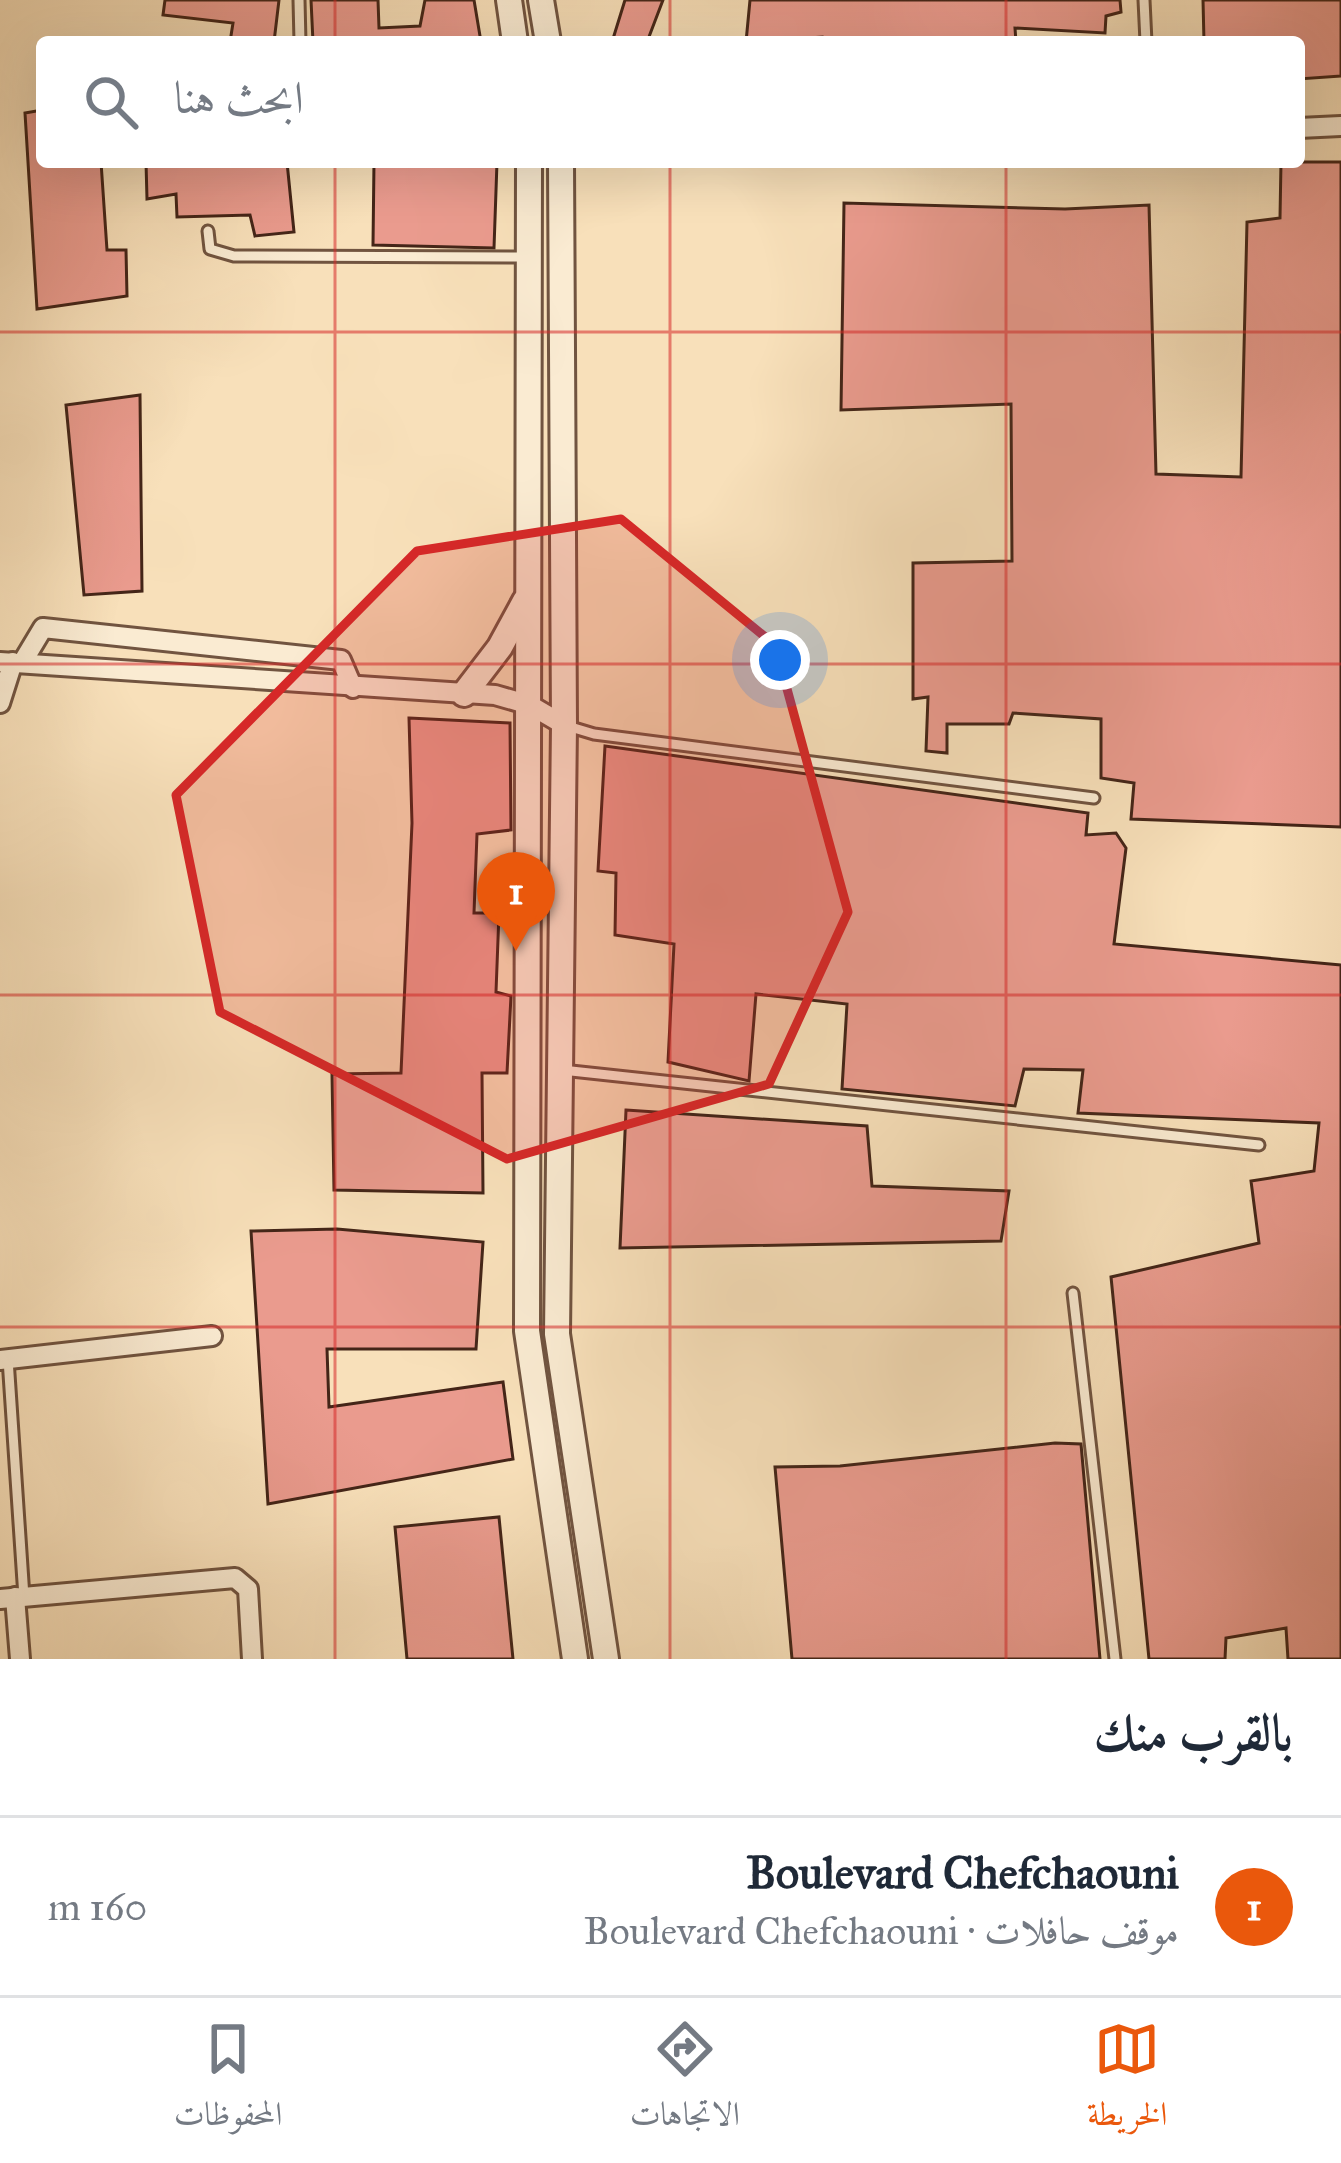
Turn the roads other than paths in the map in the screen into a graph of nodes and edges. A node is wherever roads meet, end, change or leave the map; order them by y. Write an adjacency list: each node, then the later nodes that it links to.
1 (299, 0): 5 (lane)
2 (509, 0): 6 (street)
3 (541, 0): 7 (street)
4 (1144, 0): 8 (lane)
5 (300, 36)
6 (514, 36)
7 (547, 36)
8 (1146, 36)
9 (1341, 126): 10 (street)
10 (1305, 128)
11 (529, 168): 14 (street)
12 (561, 168): 15 (street)
13 (208, 231): 14 (lane)
14 (530, 257): 16 (street)
15 (562, 406): 16 (street); 23 (street)
16 (529, 407): 17 (street)
17 (528, 594): 20 (street); 22 (street)
18 (12, 663): 19 (street); 19 (street); 21 (street)
19 (353, 688): 20 (street)
20 (464, 694): 22 (street)
21 (0, 703)
22 (530, 705): 23 (street); 33 (street)
23 (564, 725): 24 (lane); 25 (street)
24 (1094, 798)
25 (557, 1070): 26 (lane); 34 (street)
26 (1259, 1145)
27 (1073, 1293): 35 (lane)
28 (212, 1336): 29 (street)
29 (4, 1359): 30 (lane)
30 (13, 1598): 31 (street); 32 (street)
31 (20, 1659)
32 (252, 1659)
33 (575, 1659)
34 (606, 1659)
35 (1115, 1659)

